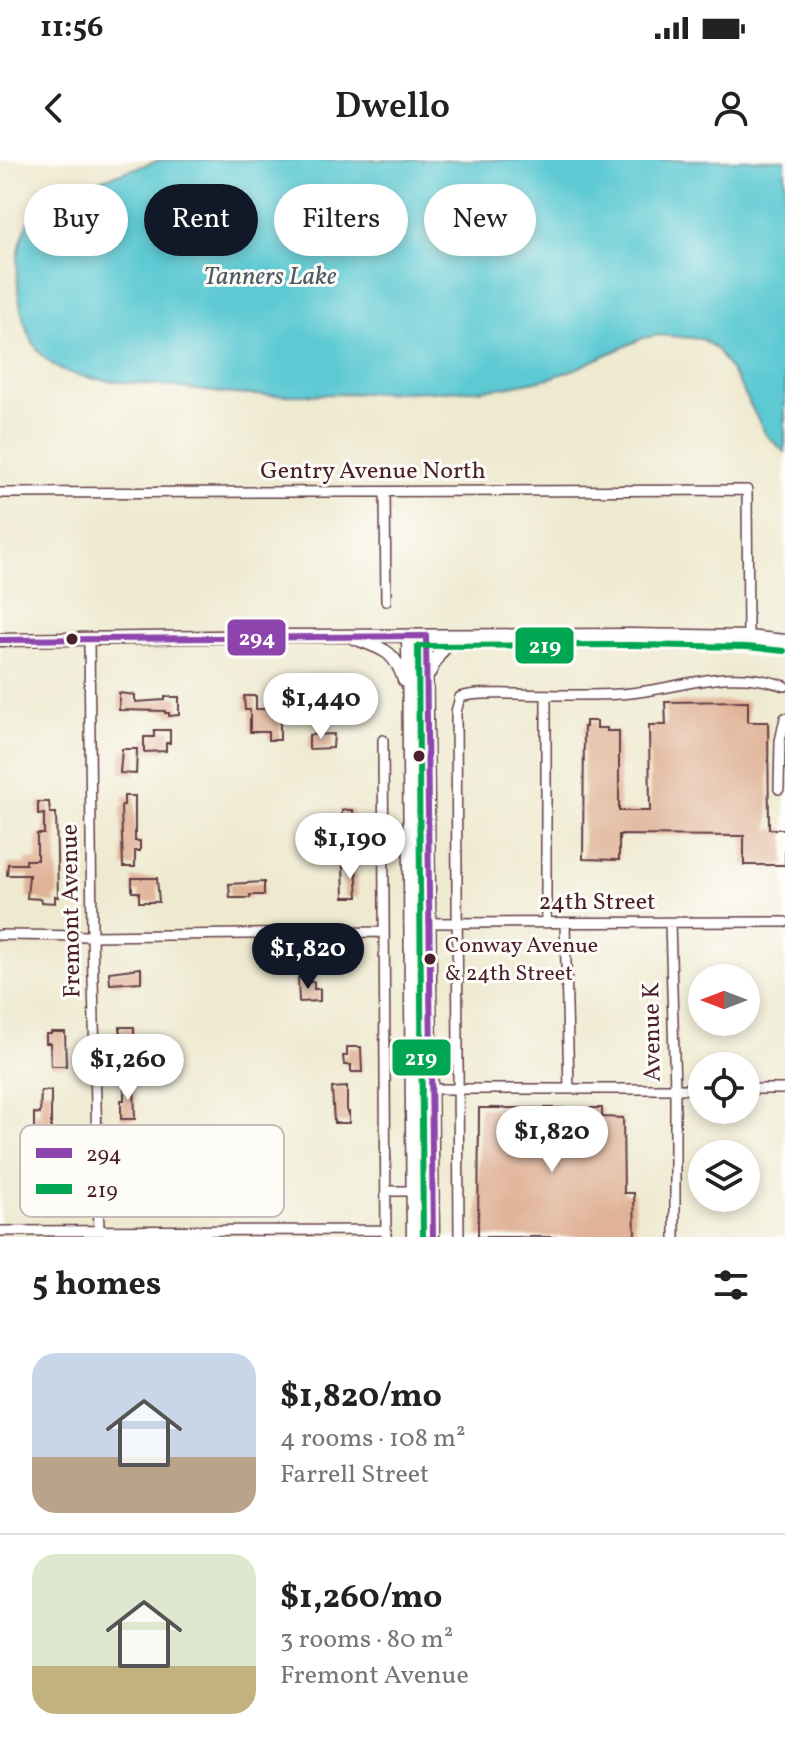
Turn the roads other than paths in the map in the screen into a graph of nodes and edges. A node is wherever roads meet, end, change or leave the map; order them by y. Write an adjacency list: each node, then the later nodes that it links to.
1 (385, 492): 2 (street, Gentry Avenue North); 3 (street); 9 (street, Gentry Avenue North)
2 (0, 493)
3 (386, 601)
4 (785, 632): 9 (street)
5 (347, 636): 6 (street); 10 (street); 15 (street)
6 (408, 636): 7 (street); 15 (street)
7 (426, 636): 8 (street); 13 (street)
8 (456, 636): 9 (street); 13 (street)
9 (748, 637): 12 (street)
10 (89, 639): 11 (street); 29 (street, Fremont Avenue)
11 (0, 640)
12 (785, 641)
13 (426, 680): 22 (street)
14 (785, 686): 16 (street)
15 (408, 695): 21 (street)
16 (546, 695): 23 (street); 24 (street)
17 (785, 718): 19 (street)
18 (383, 740): 27 (street)
19 (779, 789)
20 (785, 922): 26 (street, 24th Street)
21 (409, 923): 22 (street, 24th Street); 39 (street)
22 (430, 923): 23 (street, 24th Street); 31 (street)
23 (456, 923): 24 (street, 24th Street); 30 (street)
24 (546, 923): 25 (street, 24th Street)
25 (565, 923): 26 (street, 24th Street); 32 (street)
26 (670, 923): 33 (street, Avenue K)
27 (384, 932): 29 (street); 38 (street)
28 (0, 935): 29 (street)
29 (92, 936): 37 (street, Fremont Avenue)
30 (458, 1088): 31 (street); 32 (street); 47 (street)
31 (432, 1089): 40 (street)
32 (569, 1089): 33 (street)
33 (675, 1089): 34 (street); 48 (street, Avenue K)
34 (688, 1089)
35 (760, 1089): 36 (street)
36 (785, 1089)
37 (96, 1125)
38 (386, 1191): 39 (street); 44 (street)
39 (413, 1191): 40 (street); 45 (street)
40 (433, 1191): 46 (street)
41 (99, 1217): 43 (street, Fremont Avenue)
42 (0, 1231): 43 (street)
43 (99, 1231): 44 (street)
44 (386, 1233)
45 (413, 1237)
46 (433, 1237)
47 (459, 1237)
48 (675, 1237)

